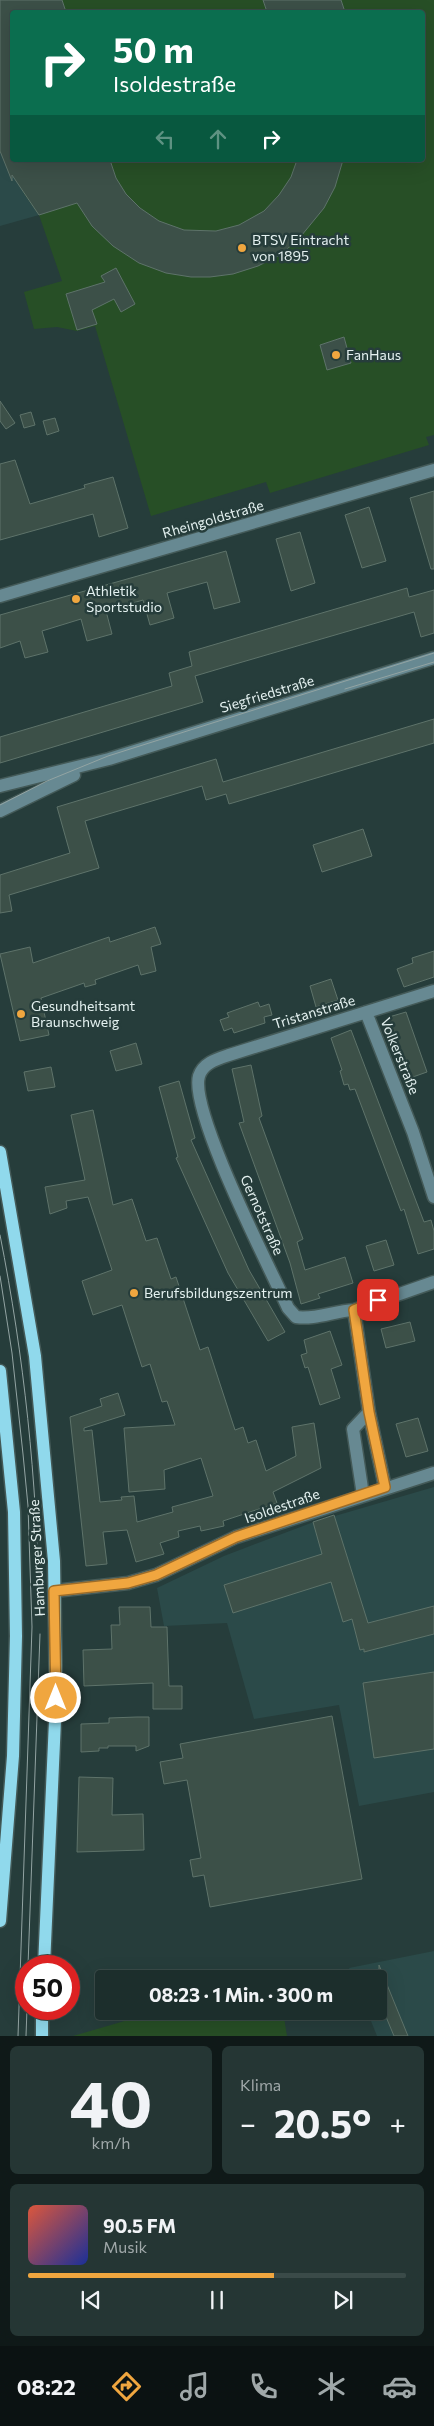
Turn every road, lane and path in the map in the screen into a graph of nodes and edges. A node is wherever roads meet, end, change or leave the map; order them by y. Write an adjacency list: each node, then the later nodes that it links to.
1 (434, 470): 2 (street, Rheingoldstraße)
2 (0, 596)
3 (434, 658): 4 (street, Siegfriedstraße)
4 (109, 759): 5 (street, Siegfriedstraße); 7 (street, Siegfriedstraße)
5 (18, 782): 6 (street, Siegfriedstraße); 7 (street)
6 (0, 786)
7 (24, 798): 8 (street, Siegfriedstraße)
8 (0, 811)
9 (434, 991): 10 (street, Tristanstraße)
10 (366, 1012): 11 (street, Tristanstraße); 13 (street, Volkerstraße)
11 (205, 1066): 15 (street, Gernotstraße)
12 (0, 1152): 21 (main road, Hamburger Straße)
13 (434, 1197)
14 (434, 1282): 15 (street, Gernotstraße)
15 (354, 1310): 17 (street)
16 (0, 1371): 22 (main road, Hamburger Straße)
17 (369, 1412): 19 (street); 20 (street)
18 (434, 1473): 19 (street, Isoldestraße)
19 (385, 1487): 20 (street, Isoldestraße)
20 (363, 1494): 21 (street, Isoldestraße)
21 (54, 1591): 23 (main road, Hamburger Straße)
22 (0, 1921)
23 (44, 1955)
24 (42, 2020): 25 (main road)
25 (42, 2036)

